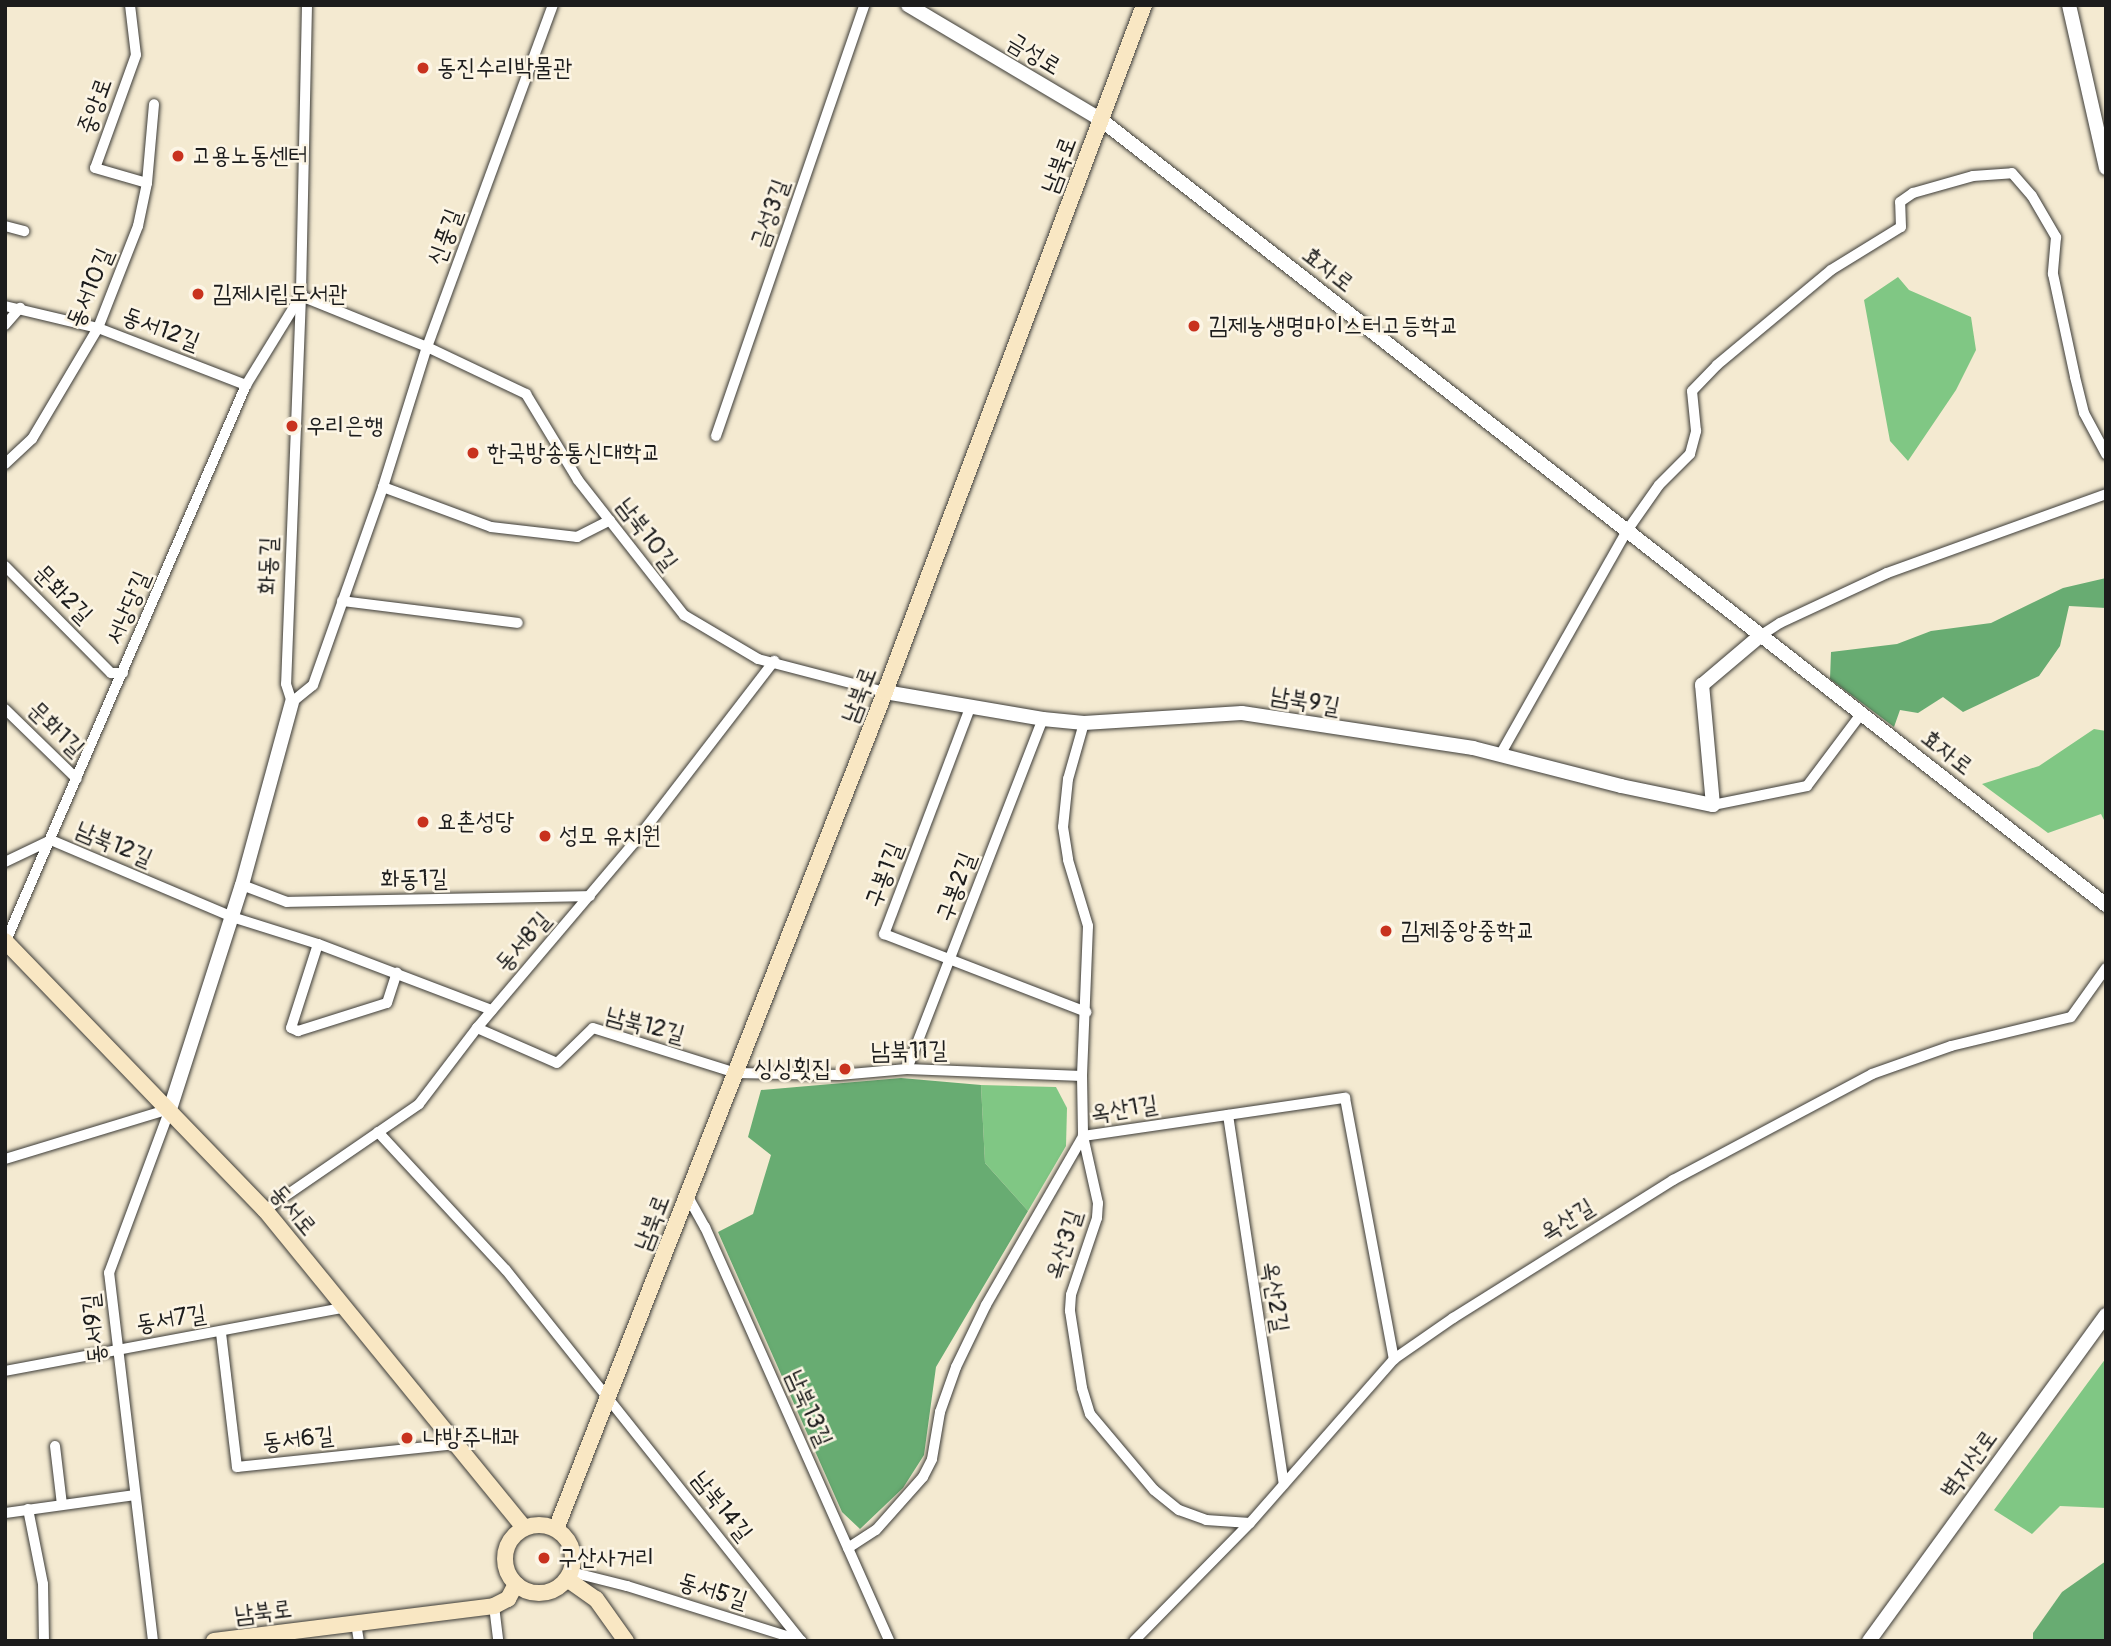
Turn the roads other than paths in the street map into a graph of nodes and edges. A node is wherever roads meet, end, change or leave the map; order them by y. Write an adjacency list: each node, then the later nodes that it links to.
1 (130, 5): 11 (street, 중앙로)
2 (307, 5): 14 (street, 화동길)
3 (553, 5): 19 (street, 신풍길)
4 (864, 5): 21 (street, 금성3길)
5 (908, 5): 9 (street, 금성로)
6 (1144, 5): 9 (main road, 남북로)
7 (2069, 5): 10 (street)
8 (154, 104): 11 (street, 동서10길)
9 (1100, 120): 27 (street, 효자로); 34 (main road, 남북로)
10 (2106, 168)
11 (147, 183): 18 (street, 동서10길)
12 (5, 226): 13 (street)
13 (24, 231)
14 (301, 296): 19 (street, 남북10길); 20 (street, 서낭당길); 35 (street, 화동길)
15 (5, 306): 16 (street, 동서12길)
16 (20, 308): 17 (street); 18 (street, 동서12길)
17 (5, 325)
18 (98, 328): 20 (street, 동서12길); 23 (street, 동서10길)
19 (427, 347): 24 (street, 신풍길); 26 (street, 남북10길)
20 (246, 385): 33 (street, 서낭당길)
21 (716, 436)
22 (2106, 454): 27 (street)
23 (5, 464)
24 (383, 487): 26 (street); 29 (street, 신풍길)
25 (2106, 494): 31 (street)
26 (610, 520): 32 (street, 남북10길)
27 (1626, 532): 31 (street, 효자로); 41 (street)
28 (5, 566): 33 (street, 문화2길)
29 (342, 601): 30 (street); 35 (street, 신풍길)
30 (518, 623)
31 (1760, 636): 38 (street, 효자로); 43 (street)
32 (774, 661): 34 (street, 남북10길); 47 (street, 동서8길)
33 (123, 673): 42 (street, 서낭당길)
34 (885, 692): 36 (street, 남북9길); 59 (main road, 남북로)
35 (292, 702): 46 (street, 화동길)
36 (970, 708): 39 (street, 남북9길); 52 (street, 구봉1길)
37 (5, 709): 42 (street, 문화1길)
38 (1861, 714): 43 (street); 48 (street, 효자로)
39 (1043, 719): 40 (street, 남북9길); 52 (street, 구봉2길)
40 (1084, 723): 41 (street, 남북9길); 56 (street, 옥산3길)
41 (1500, 755): 43 (street, 남북9길)
42 (77, 779): 44 (street, 서낭당길)
43 (1713, 805)
44 (51, 840): 45 (street); 49 (street, 남북12길); 50 (street, 서낭당길)
45 (5, 862)
46 (242, 885): 47 (street, 화동1길); 49 (street, 화동길)
47 (590, 896): 55 (street, 동서8길)
48 (2106, 905)
49 (232, 917): 51 (street, 남북12길); 61 (street, 화동길)
50 (5, 942): 61 (main road, 동서로)
51 (318, 944): 54 (street, 남북12길); 54 (street)
52 (951, 960): 56 (street, 구봉1길); 58 (street, 구봉2길)
53 (2106, 968): 72 (street, 옥산길)
54 (397, 973): 55 (street, 남북12길)
55 (492, 1010): 57 (street, 동서8길)
56 (1086, 1012): 60 (street, 옥산3길)
57 (477, 1028): 59 (street, 남북12길); 63 (street, 동서8길)
58 (907, 1069): 59 (street, 남북11길); 60 (street, 남북11길)
59 (736, 1073): 66 (main road, 남북로)
60 (1082, 1076): 64 (street, 옥산3길)
61 (170, 1109): 65 (street); 67 (main road, 동서로); 71 (street, 동서9길)
62 (1228, 1115): 64 (street, 옥산1길); 72 (street, 옥산1길); 77 (street, 옥산2길)
63 (378, 1132): 67 (street, 동서8길); 74 (street)
64 (1083, 1136): 82 (street, 옥산3길); 85 (street, 옥산1길)
65 (5, 1159)
66 (687, 1195): 74 (main road, 남북로); 85 (street, 남북13길)
67 (265, 1210): 68 (main road, 동서로)
68 (344, 1308): 70 (street, 동서7길); 75 (main road, 동서로)
69 (2106, 1315): 100 (street, 벽지산로)
70 (221, 1333): 71 (street, 동서7길); 75 (street, 동서6길)
71 (116, 1349): 73 (street, 동서7길); 78 (street, 동서9길)
72 (1394, 1359): 77 (street, 옥산길)
73 (5, 1371)
74 (609, 1399): 84 (main road, 남북로); 97 (street, 남북14길)
75 (456, 1444): 83 (main road, 동서로)
76 (55, 1446): 79 (street)
77 (1284, 1484): 82 (street, 옥산길)
78 (134, 1495): 79 (street); 92 (street, 동서9길)
79 (62, 1505): 80 (street)
80 (28, 1509): 81 (street); 91 (street)
81 (5, 1513)
82 (1250, 1523): 99 (street, 옥산길)
83 (524, 1528): 84 (main road); 87 (main road)
84 (556, 1529): 86 (main road)
85 (848, 1548): 98 (street, 남북13길)
86 (569, 1575): 87 (main road); 96 (main road); 97 (street, 동서5길)
87 (516, 1584): 88 (main road)
88 (494, 1606): 89 (main road, 남북로); 95 (street)
89 (356, 1623): 90 (main road, 남북로); 94 (street)
90 (258, 1638): 93 (main road, 남북로)
91 (44, 1641)
92 (153, 1641)
93 (214, 1641)
94 (359, 1641)
95 (498, 1641)
96 (626, 1641)
97 (801, 1641)
98 (889, 1641)
99 (1134, 1641)
100 (1869, 1641)

